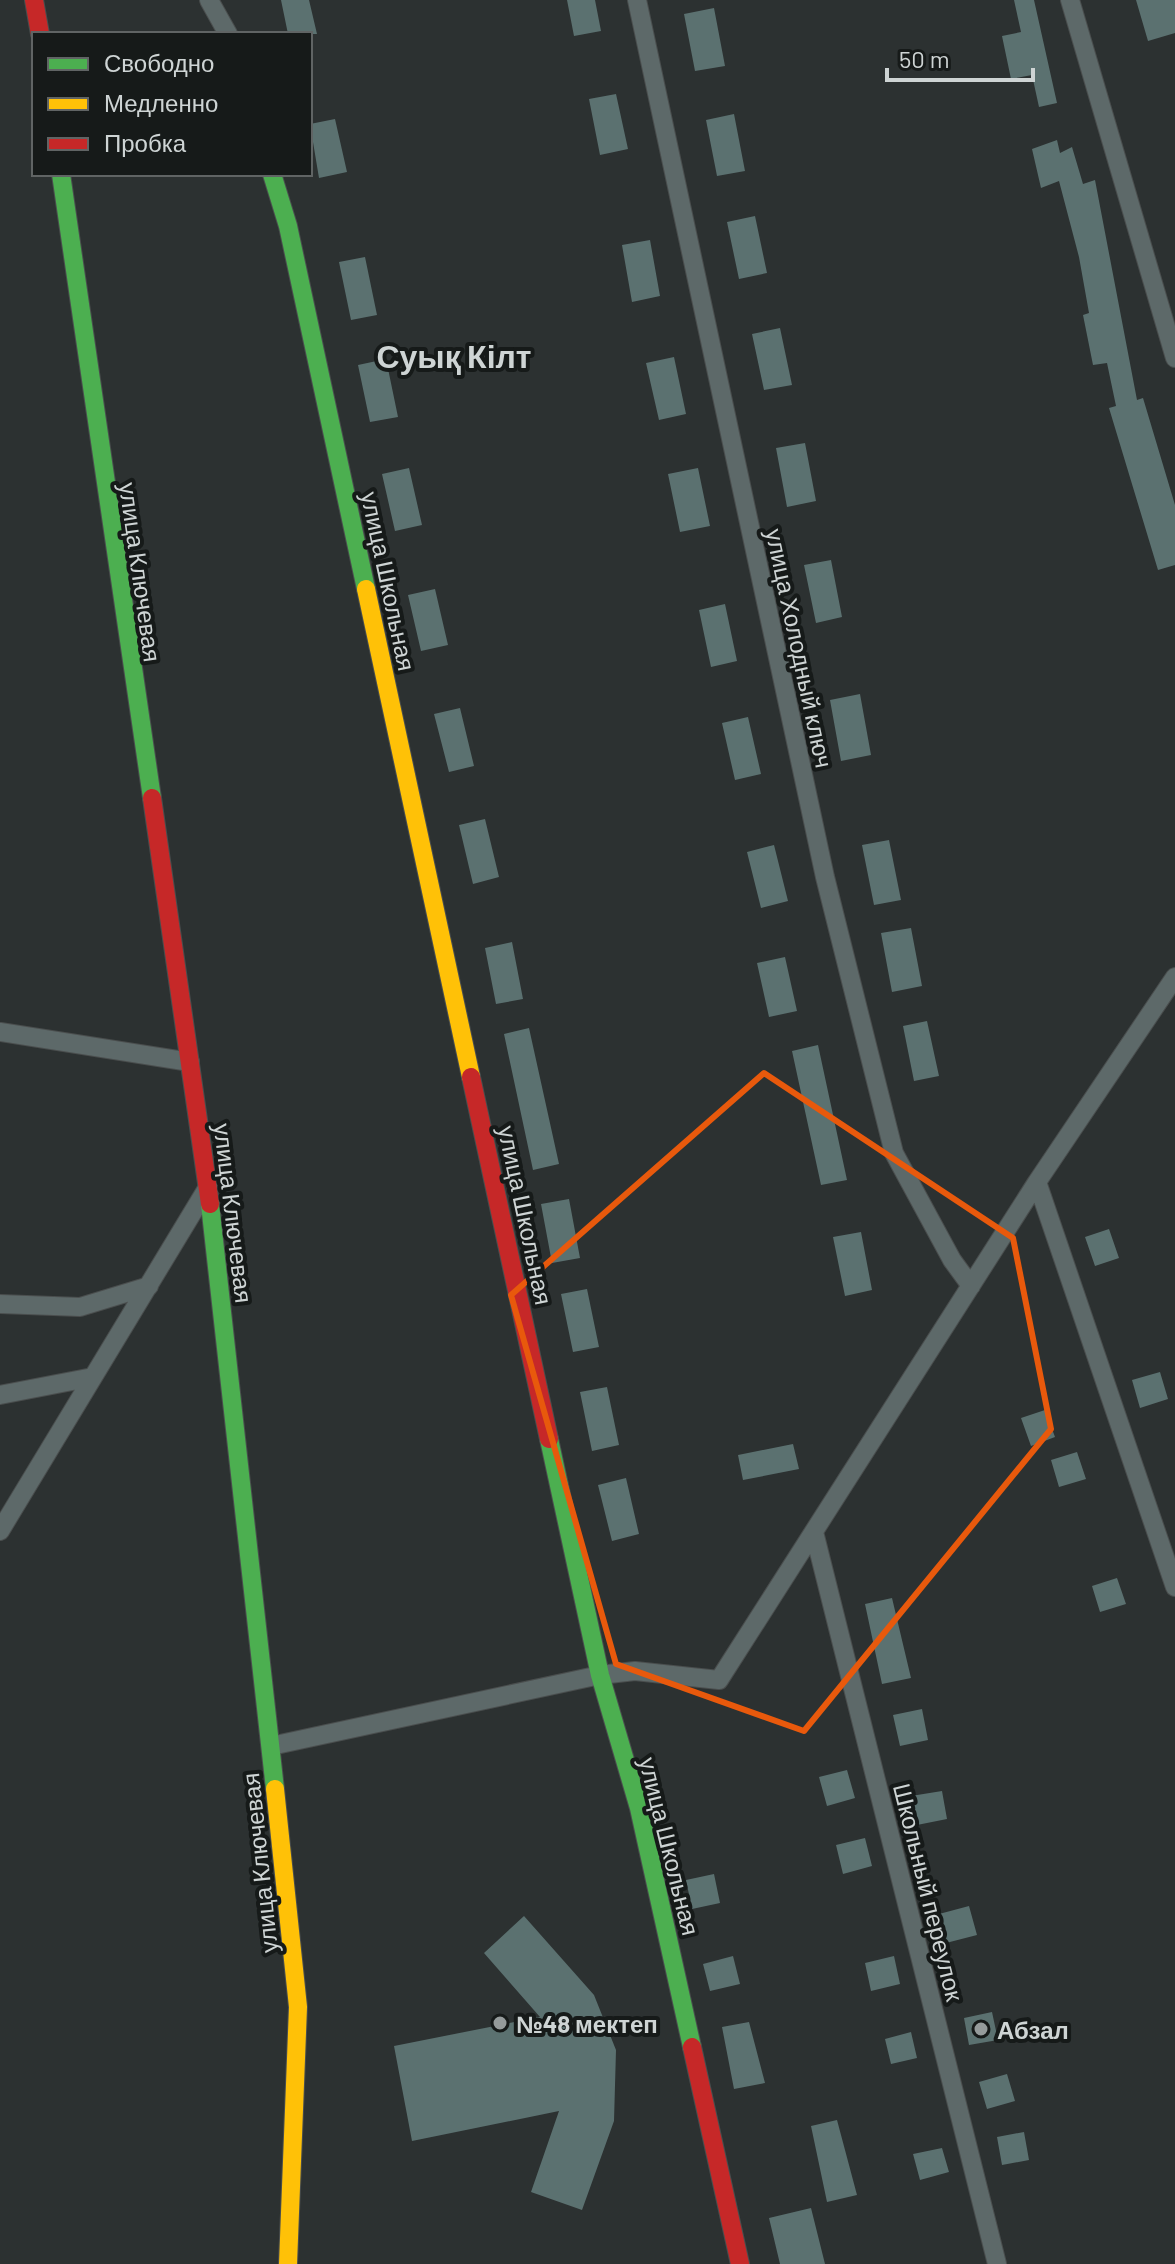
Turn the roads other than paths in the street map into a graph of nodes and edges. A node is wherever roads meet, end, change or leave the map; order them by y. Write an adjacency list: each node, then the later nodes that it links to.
1 (34, 0): 5 (street)
2 (209, 0): 6 (street)
3 (637, 0): 16 (street, улица Холодный ключ)
4 (1070, 0): 9 (street)
5 (40, 32)
6 (227, 32)
7 (61, 176): 12 (street, улица Ключевая)
8 (273, 176): 23 (street, улица Школьная)
9 (1175, 358)
10 (1175, 977): 13 (street)
11 (0, 1032): 12 (street)
12 (190, 1062): 14 (street, улица Ключевая)
13 (1037, 1182): 16 (street); 22 (street)
14 (208, 1187): 15 (street); 24 (street, улица Ключевая)
15 (149, 1286): 17 (street); 18 (street)
16 (971, 1286): 21 (street)
17 (0, 1304)
18 (93, 1377): 19 (street); 20 (street)
19 (0, 1395)
20 (0, 1531)
21 (814, 1532): 23 (street); 27 (street, Школьный переулок)
22 (1175, 1587)
23 (600, 1675): 24 (street); 26 (street, улица Школьная)
24 (271, 1746): 25 (street, улица Ключевая)
25 (288, 2264)
26 (740, 2264)
27 (997, 2264)

